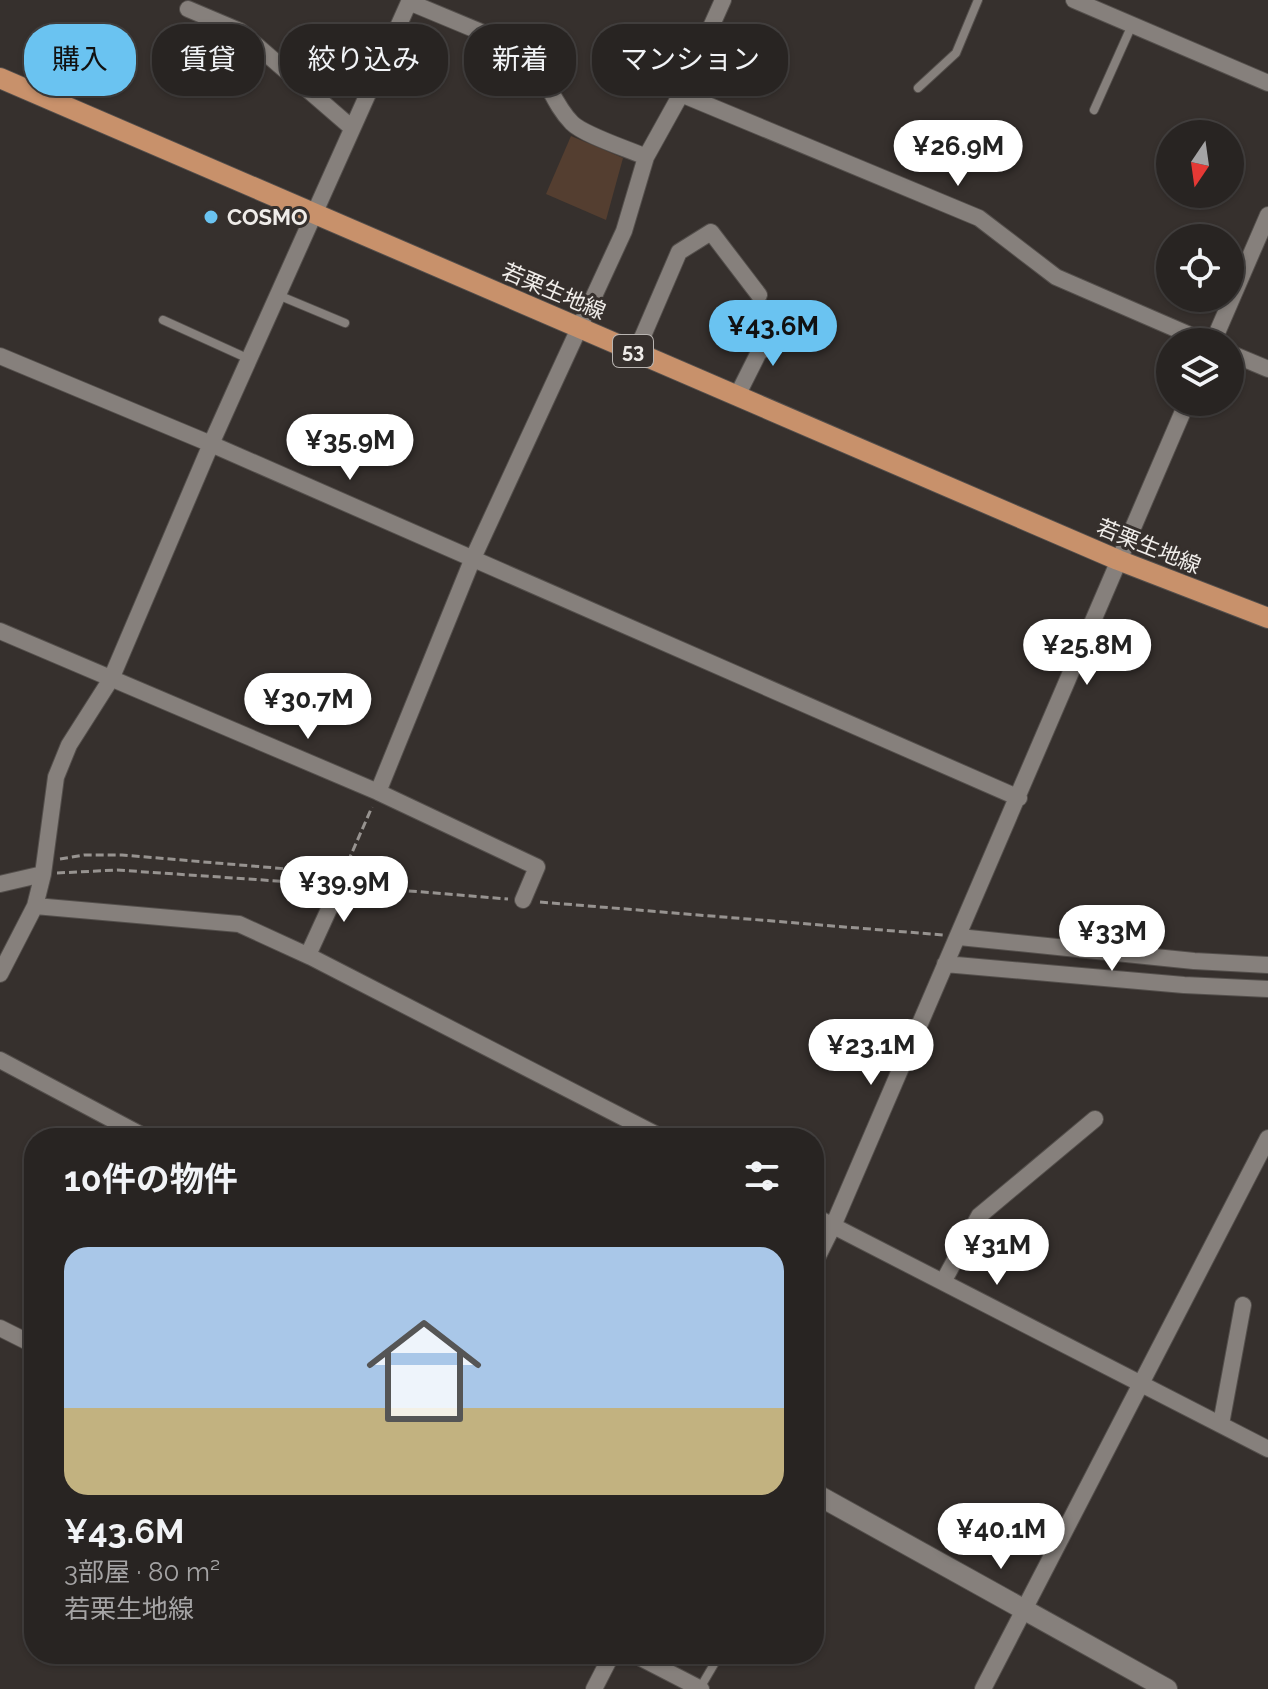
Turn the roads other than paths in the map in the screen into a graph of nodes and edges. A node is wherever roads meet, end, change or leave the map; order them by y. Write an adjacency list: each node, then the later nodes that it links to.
1 (723, 0): 6 (street)
2 (978, 0): 10 (lane)
3 (1074, 0): 7 (street)
4 (409, 1): 14 (street); 15 (street)
5 (188, 9): 14 (street)
6 (712, 24)
7 (1132, 25): 9 (street); 13 (lane)
8 (0, 78): 16 (main road, 若栗生地線 / 53)
9 (1268, 83)
10 (918, 88)
11 (680, 96): 15 (street)
12 (686, 96): 23 (street)
13 (1094, 110)
14 (352, 128): 16 (street)
15 (646, 157): 22 (street)
16 (314, 212): 18 (street); 22 (main road, 若栗生地線 / 53)
17 (1268, 215): 24 (street)
18 (278, 295): 21 (lane); 28 (street)
19 (759, 295): 26 (street)
20 (163, 320): 28 (lane)
21 (345, 323)
22 (579, 327): 26 (main road, 若栗生地線 / 53); 34 (street)
23 (1174, 328)
24 (1219, 328)
25 (798, 330): 31 (street)
26 (636, 352): 31 (main road, 若栗生地線 / 53)
27 (0, 356): 33 (street)
28 (249, 359): 33 (street)
29 (1244, 359): 30 (street)
30 (1268, 369)
31 (737, 396): 35 (main road, 若栗生地線 / 53)
32 (1181, 416): 35 (street)
33 (211, 444): 34 (street); 38 (street)
34 (473, 558): 39 (street); 40 (street)
35 (1118, 560): 36 (main road, 若栗生地線 / 53); 40 (street)
36 (1268, 618)
37 (0, 631): 38 (street)
38 (111, 679): 39 (street); 41 (street)
39 (378, 792): 44 (street)
40 (1019, 798): 46 (street)
41 (44, 868): 43 (street); 45 (street)
42 (334, 877): 47 (street)
43 (0, 884)
44 (523, 900)
45 (35, 906): 47 (street); 50 (street)
46 (959, 937): 48 (street); 49 (street)
47 (308, 955): 55 (street)
48 (945, 964): 51 (street); 58 (street)
49 (1268, 965)
50 (0, 974)
51 (1268, 989)
52 (0, 1060): 54 (street)
53 (1095, 1119): 60 (street)
54 (128, 1128)
55 (644, 1128)
56 (1268, 1138): 64 (street)
57 (824, 1221): 58 (street)
58 (833, 1226): 59 (street); 60 (street)
59 (824, 1244)
60 (943, 1282): 64 (street)
61 (1243, 1305): 65 (street)
62 (0, 1328): 63 (street)
63 (24, 1340)
64 (1143, 1384): 65 (street); 68 (street)
65 (1221, 1424): 66 (street)
66 (1268, 1449)
67 (824, 1499): 68 (street)
68 (1023, 1609): 72 (street); 75 (street)
69 (607, 1664): 73 (street)
70 (652, 1664): 74 (street)
71 (714, 1664): 74 (lane)
72 (1163, 1688)
73 (594, 1689)
74 (700, 1689)
75 (983, 1689)

